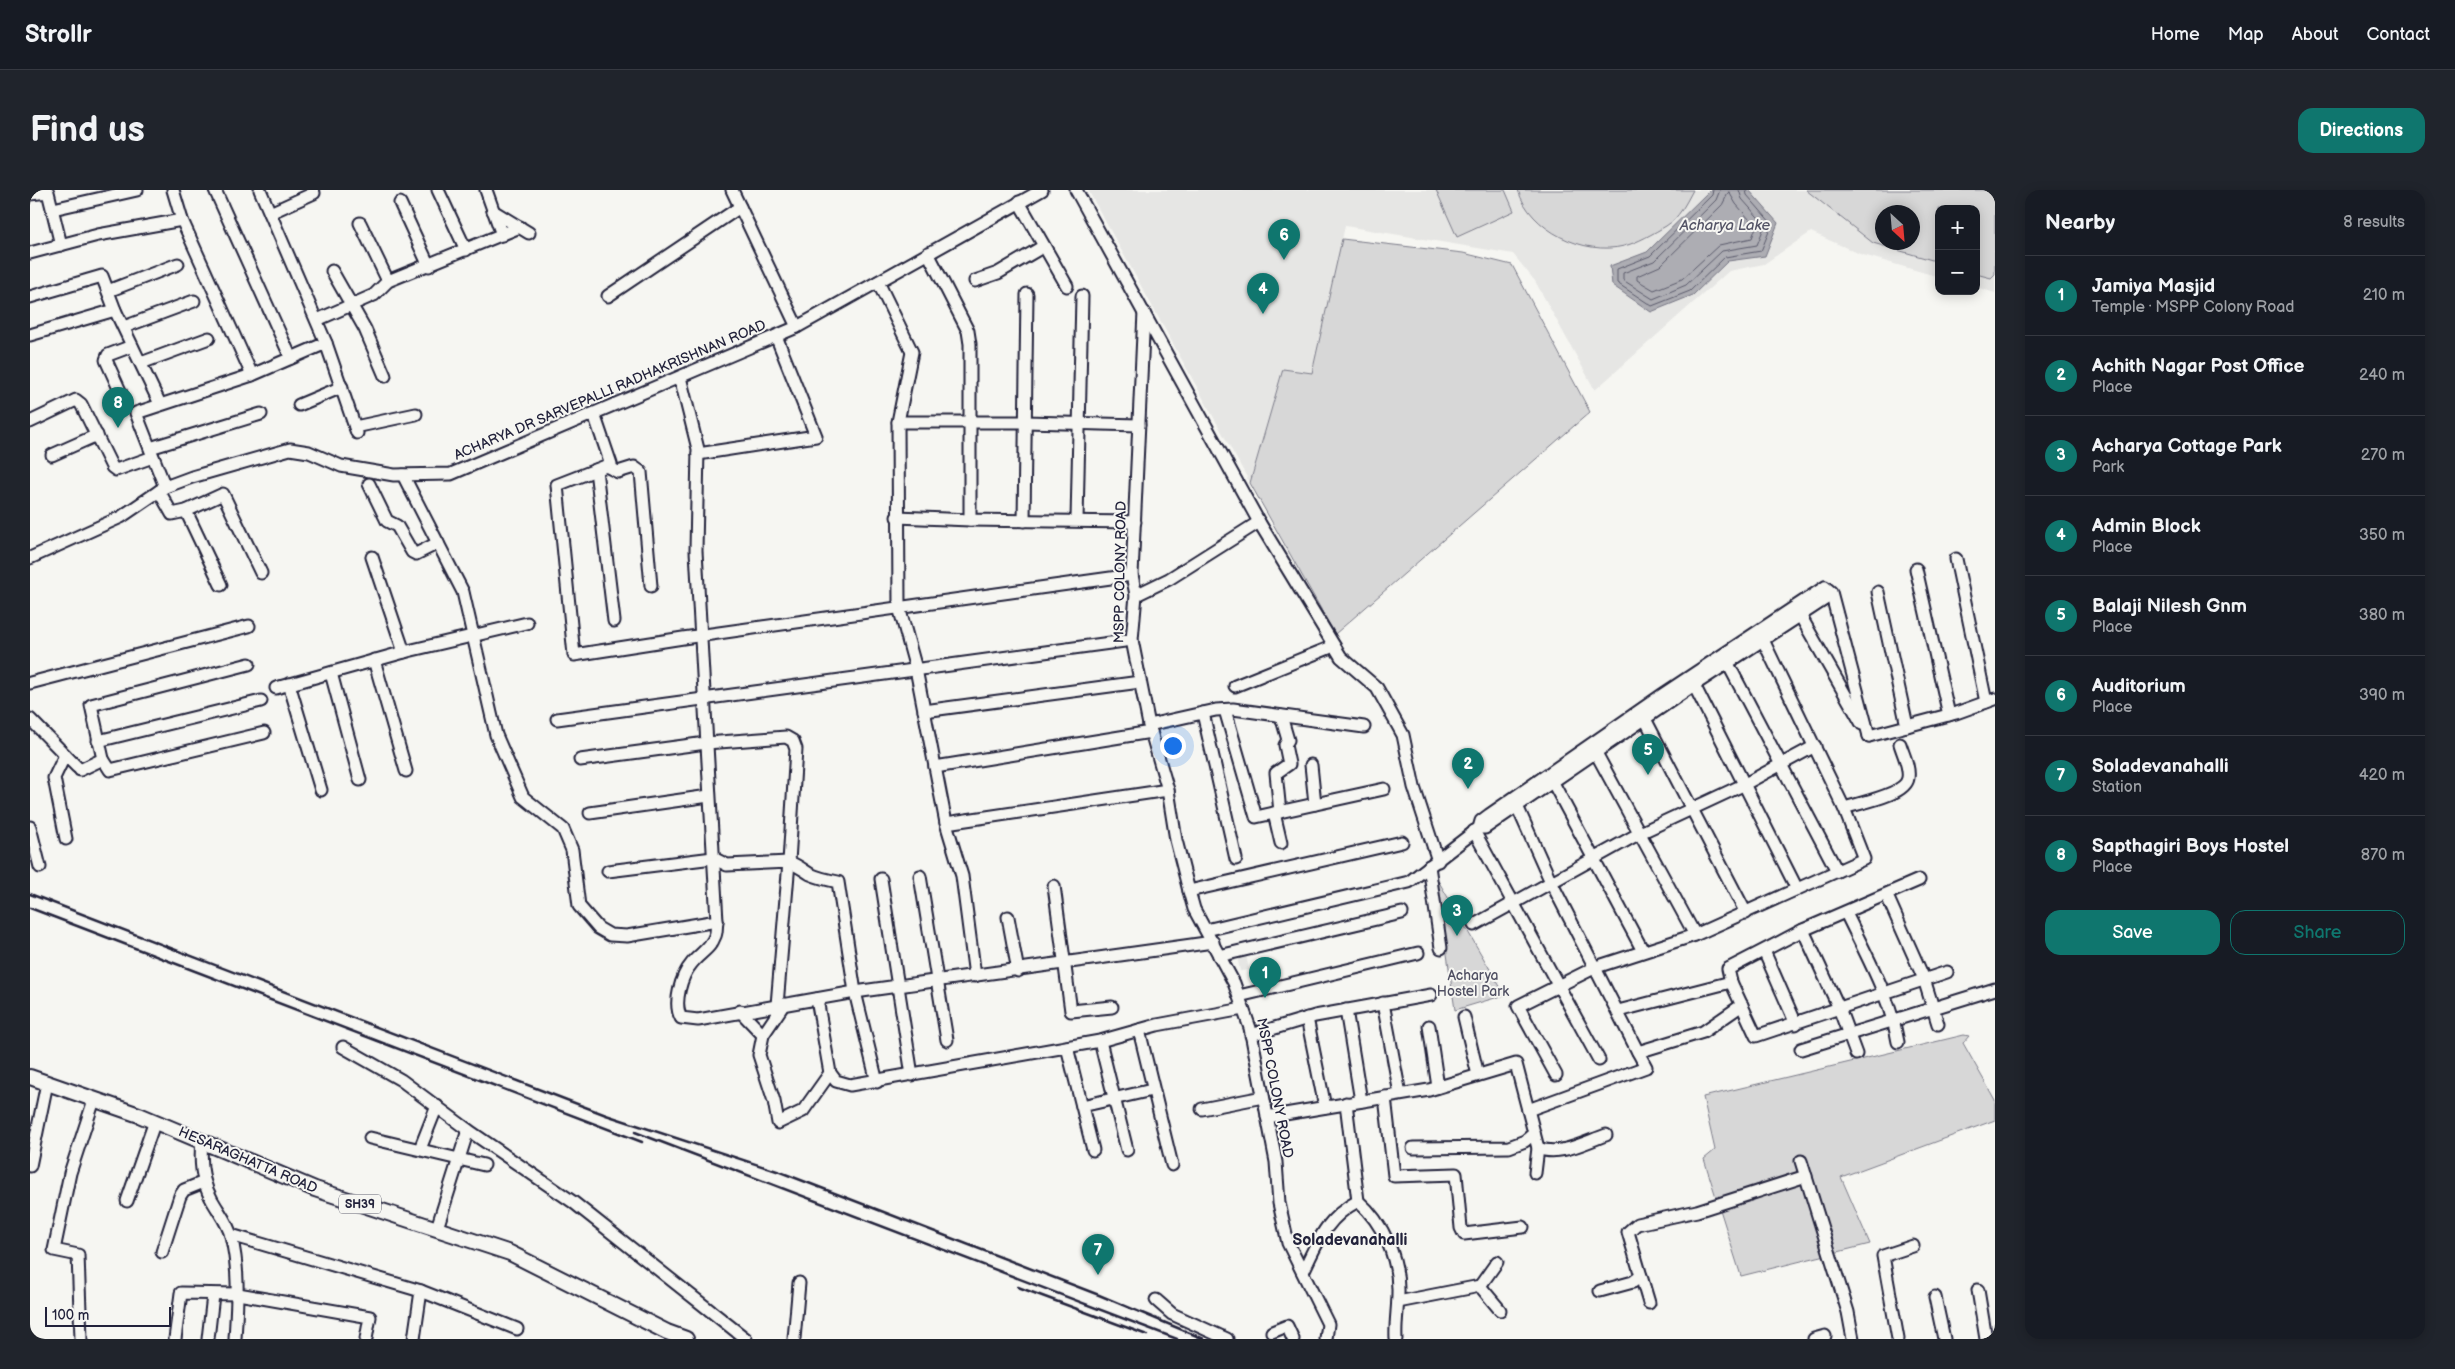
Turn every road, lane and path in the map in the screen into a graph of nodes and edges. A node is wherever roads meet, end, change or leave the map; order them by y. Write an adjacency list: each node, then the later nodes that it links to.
1 (137, 190): 16 (street)
2 (172, 190): 19 (street)
3 (215, 190): 51 (street)
4 (260, 190): 18 (street)
5 (438, 190): 24 (street)
6 (486, 190): 17 (street)
7 (732, 190): 15 (street)
8 (1042, 190): 14 (street, ACHARYA DR SARVEPALLI RADHAKRISHNAN ROAD)
9 (1076, 190): 42 (street)
10 (314, 193): 12 (street)
11 (30, 194): 16 (street)
12 (299, 195): 18 (street)
13 (400, 202): 28 (street)
14 (1019, 202): 23 (street); 26 (street, ACHARYA DR SARVEPALLI RADHAKRISHNAN ROAD)
15 (740, 207): 36 (street); 45 (street)
16 (52, 209): 22 (street)
17 (493, 210): 21 (street); 21 (street)
18 (270, 213): 43 (street)
19 (182, 220): 22 (street); 53 (street)
20 (360, 223): 30 (street)
21 (502, 235): 24 (street)
22 (61, 245): 25 (street)
23 (1044, 246): 31 (street); 33 (street)
24 (466, 250): 28 (street)
25 (30, 253)
26 (928, 253): 32 (street, ACHARYA DR SARVEPALLI RADHAKRISHNAN ROAD); 63 (street)
27 (178, 264): 34 (street)
28 (429, 266): 30 (street)
29 (332, 271): 40 (street)
30 (388, 281): 40 (street)
31 (975, 281)
32 (878, 282): 45 (street, ACHARYA DR SARVEPALLI RADHAKRISHNAN ROAD); 65 (street)
33 (1066, 286)
34 (108, 291): 38 (street); 41 (street)
35 (1027, 294): 66 (street)
36 (608, 296)
37 (1082, 296): 67 (street)
38 (30, 297)
39 (194, 300): 44 (street)
40 (352, 306): 43 (street); 54 (street)
41 (116, 310): 44 (street); 46 (street)
42 (1144, 312): 68 (street, MSPP COLONY ROAD); 83 (street)
43 (316, 320): 49 (street)
44 (124, 327): 50 (street)
45 (798, 327): 47 (street, ACHARYA DR SARVEPALLI RADHAKRISHNAN ROAD)
46 (30, 335)
47 (776, 336): 55 (street, ACHARYA DR SARVEPALLI RADHAKRISHNAN ROAD); 71 (street)
48 (208, 338): 52 (street)
49 (326, 343): 51 (street); 56 (street)
50 (132, 346): 52 (street); 57 (street)
51 (291, 358): 53 (street)
52 (141, 363): 58 (street)
53 (252, 375): 58 (street)
54 (385, 376)
55 (680, 377): 62 (street, ACHARYA DR SARVEPALLI RADHAKRISHNAN ROAD); 71 (street)
56 (342, 387): 59 (street); 61 (street)
57 (121, 393)
58 (160, 404): 70 (street)
59 (299, 405)
60 (260, 414): 70 (street)
61 (416, 414)
62 (594, 414): 73 (street); 74 (street, ACHARYA DR SARVEPALLI RADHAKRISHNAN ROAD)
63 (969, 421): 65 (street); 66 (street); 79 (street)
64 (30, 422): 69 (street)
65 (898, 422): 78 (street)
66 (1026, 422): 67 (street); 81 (street)
67 (1079, 424): 68 (street); 80 (street)
68 (1139, 425): 82 (street, MSPP COLONY ROAD)
69 (97, 435): 70 (street); 72 (street)
70 (152, 452): 76 (street)
71 (698, 454): 100 (street)
72 (52, 455)
73 (601, 468): 92 (street); 97 (street); 100 (street)
74 (403, 476): 76 (street, ACHARYA DR SARVEPALLI RADHAKRISHNAN ROAD); 84 (street)
75 (369, 484): 84 (street)
76 (162, 489): 77 (street); 86 (street, ACHARYA DR SARVEPALLI RADHAKRISHNAN ROAD)
77 (186, 511): 89 (street); 91 (street)
78 (897, 517): 79 (street); 95 (street)
79 (970, 520): 81 (street)
80 (1077, 520): 81 (street); 82 (street)
81 (1024, 521)
82 (1135, 522): 90 (street, MSPP COLONY ROAD)
83 (1259, 522): 94 (street); 104 (street)
84 (438, 543): 101 (street)
85 (372, 557): 105 (street)
86 (30, 558)
87 (1956, 559): 119 (street)
88 (1916, 570): 124 (street)
89 (261, 573)
90 (1132, 575): 94 (street, MSPP COLONY ROAD); 95 (street)
91 (221, 585)
92 (651, 586)
93 (1878, 592): 128 (street)
94 (1136, 595): 102 (street, MSPP COLONY ROAD)
95 (899, 607): 100 (street); 109 (street)
96 (1798, 611): 103 (street); 106 (street); 132 (street); 132 (street)
97 (614, 621)
98 (527, 623): 101 (street)
99 (249, 626): 112 (street)
100 (701, 635): 117 (street)
101 (474, 637): 105 (street); 186 (street)
102 (1132, 640): 109 (street); 111 (street, MSPP COLONY ROAD)
103 (1763, 640): 106 (street); 136 (street)
104 (1334, 646): 115 (street); 169 (street)
105 (404, 652): 107 (street)
106 (1726, 658): 114 (street); 123 (street); 141 (street)
107 (374, 660): 110 (street); 144 (street)
108 (249, 664): 133 (street)
109 (916, 669): 117 (street); 121 (street)
110 (330, 673): 113 (street); 146 (street)
111 (1140, 682): 121 (street); 130 (street, MSPP COLONY ROAD)
112 (30, 683)
113 (289, 684): 116 (street); 149 (street)
114 (1694, 685): 123 (street); 147 (street)
115 (1235, 686)
116 (276, 688)
117 (703, 699): 127 (street); 134 (street)
118 (261, 701): 133 (street)
119 (1991, 701): 124 (street)
120 (1226, 710): 122 (street); 125 (street); 156 (street)
121 (924, 711): 143 (street)
122 (1203, 713): 130 (street); 167 (street)
123 (1643, 715): 137 (street); 145 (street); 155 (street)
124 (1949, 715): 128 (street)
125 (1281, 716): 129 (street); 156 (street)
126 (30, 719): 138 (street)
127 (556, 720)
128 (1907, 726): 132 (street)
129 (1364, 727)
130 (1150, 728): 143 (street); 150 (street, MSPP COLONY ROAD)
131 (264, 733): 139 (street)
132 (1869, 736)
133 (98, 741): 139 (street)
134 (706, 743): 140 (street); 151 (street); 168 (street)
135 (1900, 744): 154 (street)
136 (1815, 746): 141 (street); 154 (street)
137 (1596, 753): 145 (street); 161 (street)
138 (65, 755): 139 (street); 162 (street)
139 (102, 759)
140 (580, 760)
141 (1781, 763): 147 (street); 172 (street)
142 (1311, 765): 152 (street)
143 (935, 767): 158 (street)
144 (406, 771)
145 (1551, 778): 153 (street); 160 (street); 166 (street)
146 (360, 780)
147 (1743, 785): 155 (street); 178 (street)
148 (1384, 789): 152 (street)
149 (320, 790)
150 (1168, 790): 158 (street); 179 (street, MSPP COLONY ROAD)
151 (709, 796): 157 (street); 165 (street)
152 (1315, 804): 156 (street)
153 (1517, 806): 160 (street); 176 (street)
154 (1844, 808): 172 (street)
155 (1692, 809): 161 (street); 183 (street)
156 (1277, 812): 164 (street)
157 (590, 813)
158 (946, 823): 201 (street)
159 (30, 827): 170 (street)
160 (1476, 829): 169 (street); 181 (street)
161 (1640, 833): 166 (street); 190 (street)
162 (66, 839)
163 (1402, 842): 179 (street)
164 (1281, 843)
165 (713, 858): 168 (street); 171 (street); 186 (street)
166 (1594, 858): 176 (street); 194 (street)
167 (1236, 859)
168 (788, 862): 209 (street); 214 (street)
169 (1433, 863): 188 (street); 192 (street)
170 (40, 867)
171 (608, 871)
172 (1837, 871): 178 (street)
173 (920, 876): 203 (street)
174 (881, 879): 206 (street)
175 (1919, 880): 180 (street)
176 (1551, 882): 181 (street); 198 (street)
177 (1054, 886): 197 (street)
178 (1797, 889): 183 (street)
179 (1189, 891): 188 (street, MSPP COLONY ROAD)
180 (1887, 896): 184 (street); 202 (street)
181 (1513, 902): 187 (street); 205 (street)
182 (1402, 913): 196 (street)
183 (1746, 913): 190 (street)
184 (1846, 913): 189 (street); 208 (street)
185 (1008, 917): 199 (street)
186 (716, 921): 221 (street)
187 (1474, 925)
188 (1206, 930): 191 (street, MSPP COLONY ROAD)
189 (1803, 930): 193 (street); 218 (street)
190 (1695, 935): 194 (street)
191 (1213, 942): 196 (street, MSPP COLONY ROAD); 197 (street)
192 (1441, 948)
193 (1764, 951): 204 (street); 226 (street)
194 (1643, 952): 198 (street)
195 (1418, 953): 211 (street)
196 (1219, 956): 211 (street, MSPP COLONY ROAD)
197 (1064, 964): 199 (street); 216 (street)
198 (1596, 967): 205 (street); 222 (street)
199 (1018, 970): 201 (street)
200 (1947, 972): 202 (street)
201 (975, 976): 203 (street)
202 (1924, 979): 208 (street); 219 (street)
203 (937, 982): 206 (street); 233 (street)
204 (1731, 982): 215 (street); 222 (street)
205 (1557, 985): 241 (street); 245 (street)
206 (899, 987): 209 (street); 243 (street)
207 (1995, 989): 219 (street)
208 (1884, 991): 218 (street); 225 (street)
209 (855, 992): 212 (street); 248 (street)
210 (1432, 995): 213 (street)
211 (1239, 996): 217 (street, MSPP COLONY ROAD)
212 (816, 999): 214 (street); 242 (street)
213 (1383, 1003): 220 (street); 251 (street)
214 (780, 1004): 221 (street); 231 (street)
215 (1742, 1005): 226 (street); 239 (street)
216 (1112, 1007)
217 (1243, 1008): 229 (street); 232 (street, MSPP COLONY ROAD)
218 (1839, 1008): 226 (street); 230 (street)
219 (1933, 1008): 225 (street); 227 (street)
220 (1346, 1010): 224 (street); 256 (street)
221 (740, 1011): 231 (street)
222 (1618, 1011): 239 (street)
223 (1464, 1017): 244 (street)
224 (1307, 1018): 232 (street); 260 (street)
225 (1894, 1020): 230 (street); 235 (street)
226 (1796, 1024)
227 (1938, 1024)
228 (1429, 1026): 249 (street)
229 (1139, 1030): 234 (street); 250 (street)
230 (1849, 1034): 238 (street); 240 (street)
231 (763, 1035): 242 (street)
232 (1251, 1035): 252 (street, MSPP COLONY ROAD)
233 (947, 1040)
234 (1100, 1041): 237 (street); 254 (street)
235 (1898, 1042)
236 (343, 1047): 258 (street)
237 (1067, 1047): 243 (street); 259 (street)
238 (1801, 1050)
239 (1638, 1052): 262 (street)
240 (1856, 1054)
241 (1599, 1060)
242 (830, 1074): 248 (street)
243 (912, 1075): 248 (street)
244 (1478, 1075): 249 (street); 262 (street)
245 (1556, 1076)
246 (30, 1077): 247 (main road, HESARAGHATTA ROAD / SH39)
247 (47, 1082): 255 (main road, HESARAGHATTA ROAD / SH39); 279 (street)
248 (877, 1082)
249 (1438, 1087): 251 (street)
250 (1152, 1090): 254 (street); 278 (street)
251 (1400, 1094): 253 (street)
252 (1263, 1097): 261 (street); 263 (street, MSPP COLONY ROAD)
253 (1384, 1097): 256 (street); 285 (street)
254 (1114, 1099): 259 (street); 274 (street)
255 (94, 1100): 264 (main road, HESARAGHATTA ROAD / SH39); 307 (street)
256 (1361, 1101): 257 (street)
257 (1346, 1103): 260 (street); 284 (street)
258 (437, 1106): 265 (street); 272 (street)
259 (1082, 1106): 273 (street)
260 (1325, 1107): 263 (street)
261 (1202, 1109)
262 (1528, 1110): 266 (street)
263 (1267, 1117): 291 (street, MSPP COLONY ROAD)
264 (155, 1121): 269 (main road, HESARAGHATTA ROAD / SH39); 283 (street)
265 (468, 1130): 275 (street); 314 (street)
266 (1534, 1133): 270 (street); 271 (street)
267 (1606, 1135): 271 (street)
268 (370, 1138): 272 (street)
269 (202, 1140): 282 (street); 286 (main road, HESARAGHATTA ROAD / SH39)
270 (1413, 1148)
271 (1538, 1148): 280 (street)
272 (420, 1149): 275 (street)
273 (1093, 1150)
274 (1127, 1150)
275 (459, 1158): 277 (street); 286 (street)
276 (1801, 1161): 281 (street)
277 (484, 1165)
278 (1172, 1165)
279 (30, 1166)
280 (1535, 1173)
281 (1806, 1176): 292 (street); 320 (street)
282 (204, 1182): 287 (street); 289 (street)
283 (127, 1201)
284 (1358, 1201): 291 (street); 302 (street)
285 (1523, 1227)
286 (437, 1228): 313 (main road, HESARAGHATTA ROAD / SH39)
287 (231, 1235): 296 (street); 298 (street)
288 (1913, 1246): 321 (street)
289 (162, 1252)
290 (1497, 1262): 294 (street)
291 (1303, 1272): 318 (street, MSPP COLONY ROAD)
292 (1641, 1276): 297 (street); 303 (street)
293 (799, 1283): 315 (street)
294 (1480, 1286): 302 (street); 304 (street)
295 (1978, 1290): 323 (street)
296 (421, 1291): 305 (street); 312 (street)
297 (1600, 1291)
298 (238, 1294): 299 (street); 310 (street); 311 (street)
299 (213, 1295): 308 (street); 309 (street)
300 (1935, 1297): 322 (street)
301 (1156, 1300): 316 (street)
302 (1398, 1302): 319 (street)
303 (1648, 1303)
304 (1500, 1310)
305 (517, 1329)
306 (1272, 1332): 317 (street)
307 (81, 1339)
308 (175, 1339)
309 (208, 1339)
310 (235, 1339)
311 (366, 1339)
312 (414, 1339)
313 (686, 1339)
314 (746, 1339)
315 (794, 1339)
316 (1227, 1339)
317 (1293, 1339)
318 (1326, 1339)
319 (1396, 1339)
320 (1853, 1339)
321 (1898, 1339)
322 (1944, 1339)
323 (1986, 1339)

